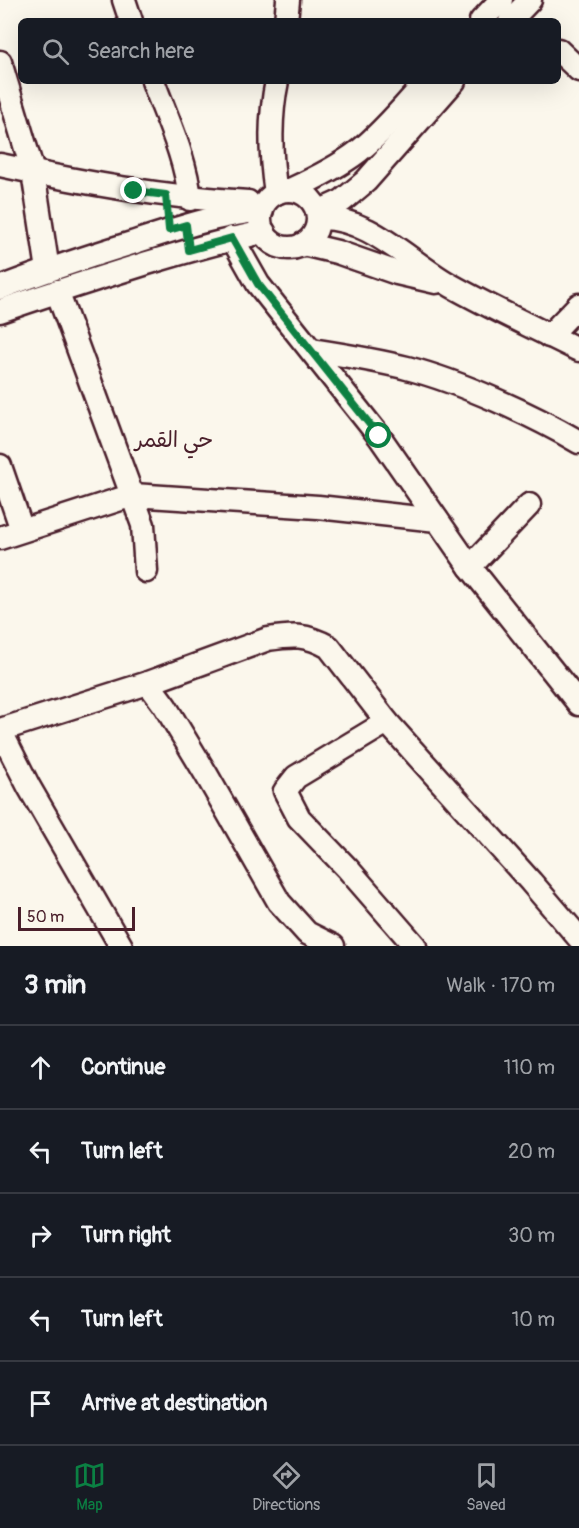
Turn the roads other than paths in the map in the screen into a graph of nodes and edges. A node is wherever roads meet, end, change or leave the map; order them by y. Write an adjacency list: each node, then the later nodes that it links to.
1 (124, 0): 4 (street)
2 (288, 0): 5 (street)
3 (518, 11): 6 (street)
4 (130, 18)
5 (286, 18)
6 (493, 18)
7 (561, 53): 9 (street)
8 (0, 62): 15 (street)
9 (579, 70)
10 (154, 84): 17 (street)
11 (277, 84): 18 (street)
12 (424, 84): 18 (street)
13 (451, 84): 19 (street)
14 (0, 165): 15 (street)
15 (33, 172): 16 (street); 24 (street)
16 (166, 195): 17 (street); 20 (street)
17 (190, 199): 18 (street)
18 (271, 206): 19 (street); 20 (street); 21 (street); 22 (street)
19 (319, 215): 22 (street); 25 (street)
20 (178, 227): 23 (street); 24 (street)
21 (232, 238): 23 (street); 31 (street)
22 (303, 244): 25 (street)
23 (189, 250): 27 (street)
24 (48, 270): 26 (street)
25 (449, 285): 30 (street)
26 (0, 288)
27 (57, 291): 29 (street); 35 (street)
28 (579, 305): 30 (street)
29 (0, 311)
30 (549, 336): 32 (street)
31 (312, 350): 33 (street); 37 (street)
32 (579, 350)
33 (579, 442)
34 (0, 466): 38 (street)
35 (133, 495): 37 (street); 38 (street); 41 (street)
36 (530, 505): 40 (street)
37 (437, 520): 40 (street)
38 (22, 530): 39 (street)
39 (0, 538)
40 (470, 567): 43 (street)
41 (146, 571)
42 (148, 682): 44 (street); 45 (street); 48 (street)
43 (579, 704)
44 (387, 722): 46 (street); 49 (street)
45 (0, 730): 47 (street)
46 (579, 938)
47 (121, 946)
48 (333, 946)
49 (415, 946)

